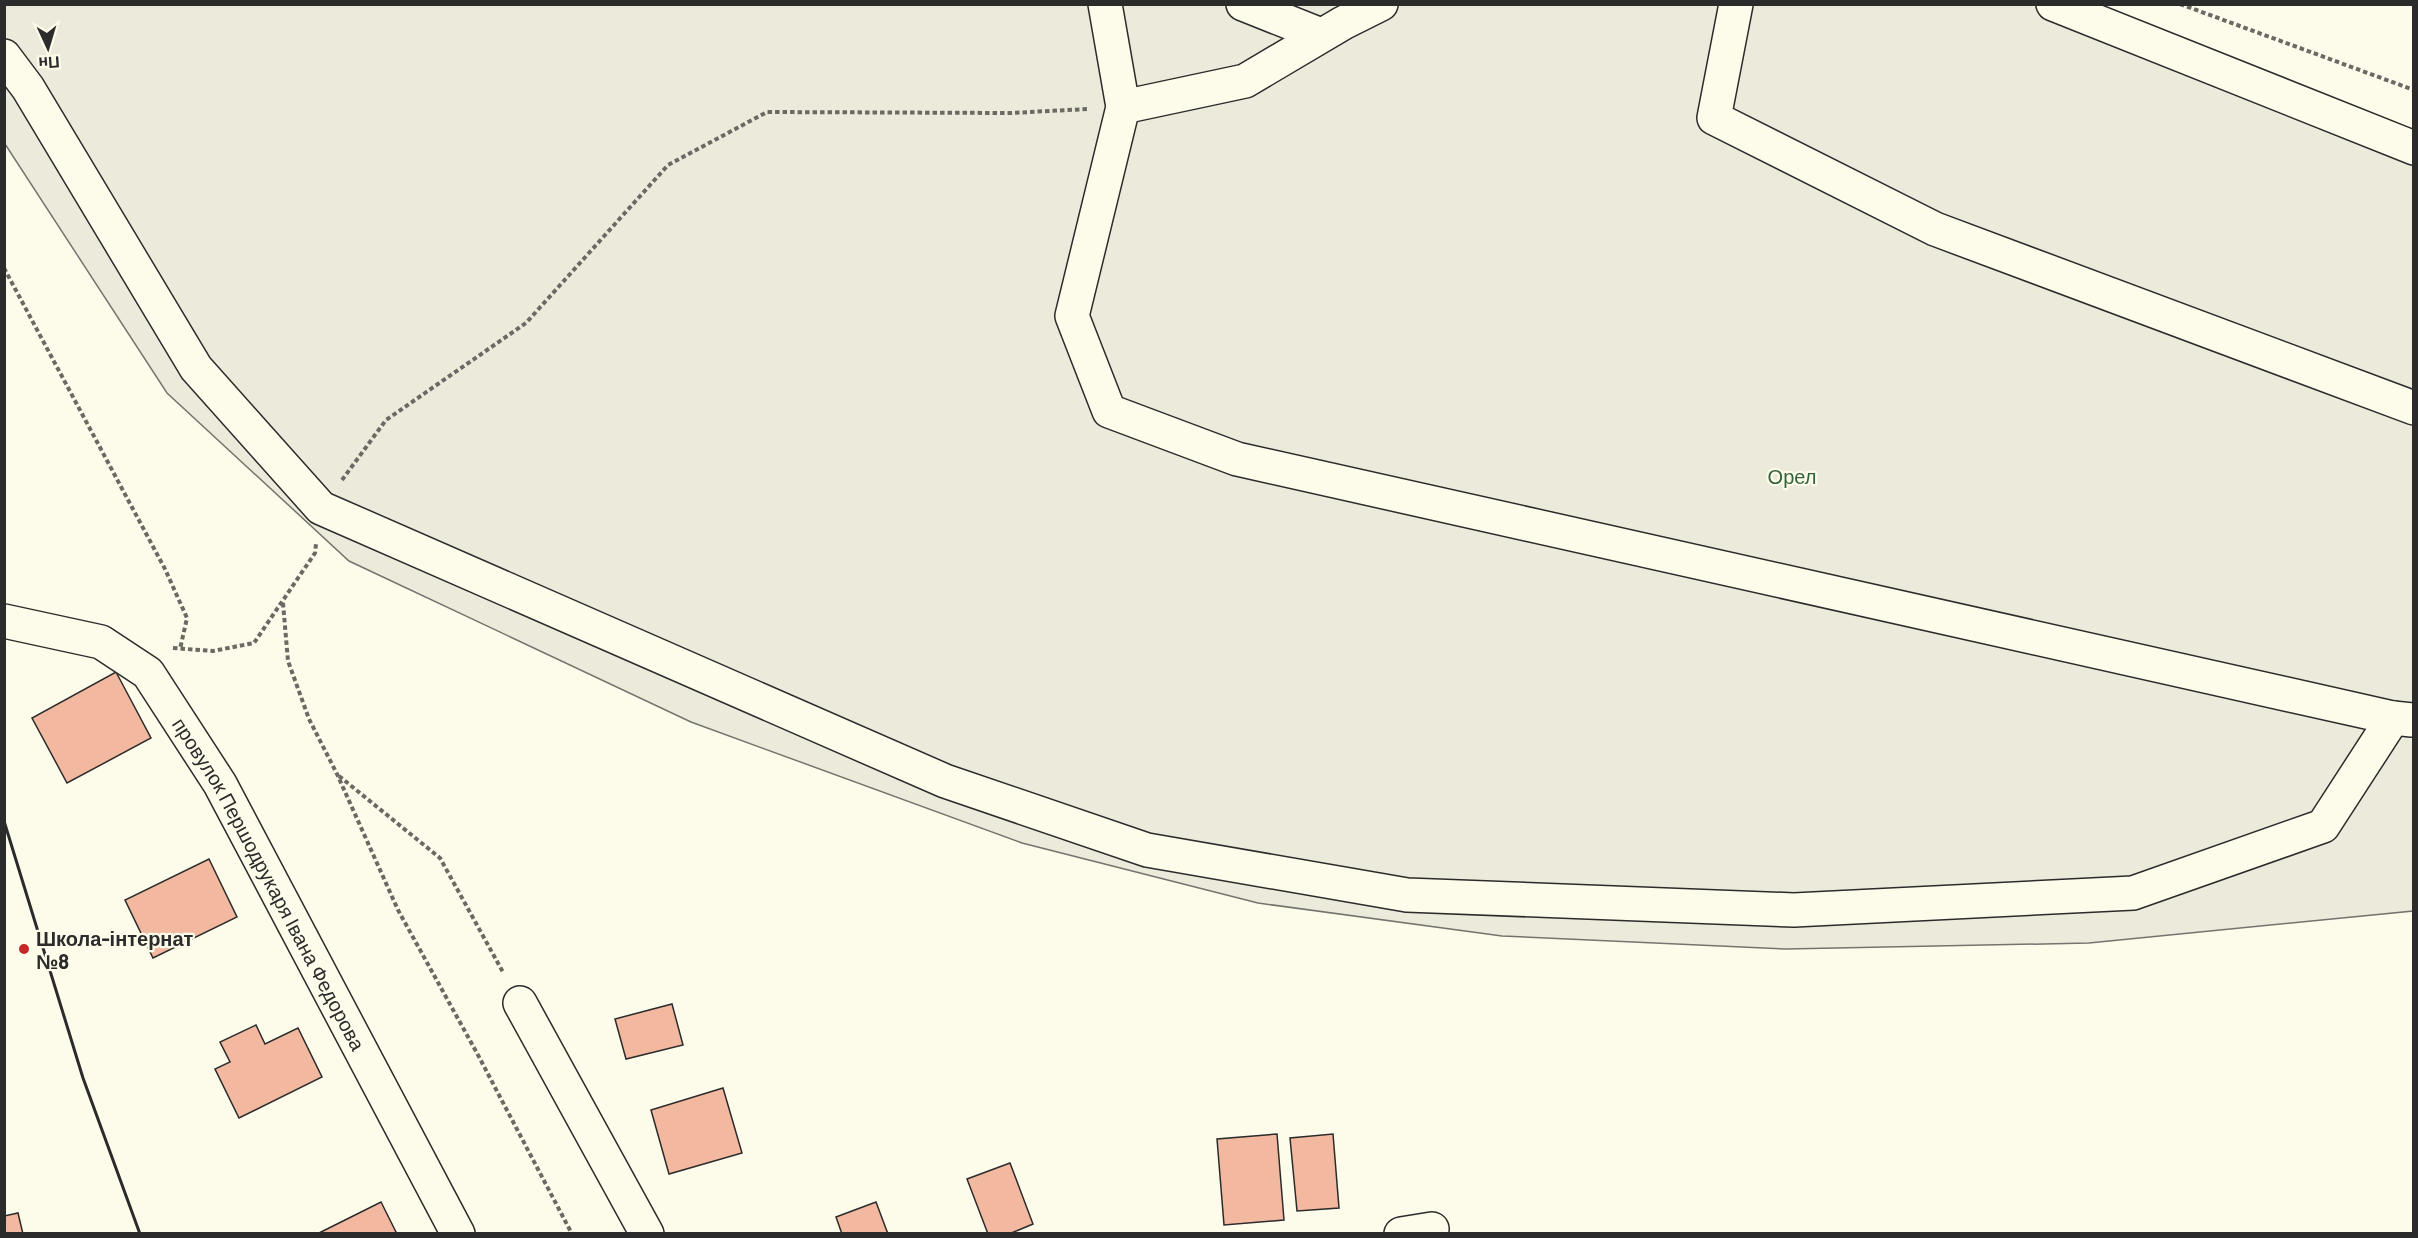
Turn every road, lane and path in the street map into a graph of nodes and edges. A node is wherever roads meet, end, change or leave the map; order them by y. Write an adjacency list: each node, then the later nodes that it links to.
1 (1105, 4): 10 (street)
2 (1243, 4): 7 (street)
3 (1381, 4): 7 (street)
4 (1736, 4): 13 (street)
5 (2053, 4): 11 (street)
6 (2180, 4): 9 (path)
7 (1322, 35): 10 (street)
8 (4, 56): 14 (street)
9 (2414, 90)
10 (1123, 107): 14 (path); 19 (street)
11 (2414, 148)
12 (4, 268): 18 (path)
13 (2414, 408)
14 (321, 508): 15 (path); 19 (street)
15 (282, 602): 18 (path); 20 (path)
16 (4, 621): 23 (street, провулок Першодрукаря Івана Федорова)
17 (168, 648): 18 (path)
18 (180, 649)
19 (2403, 719)
20 (337, 774): 21 (path); 24 (path)
21 (520, 1003): 25 (street)
22 (1432, 1229): 26 (street)
23 (458, 1233)
24 (572, 1233)
25 (647, 1233)
26 (1401, 1233)

